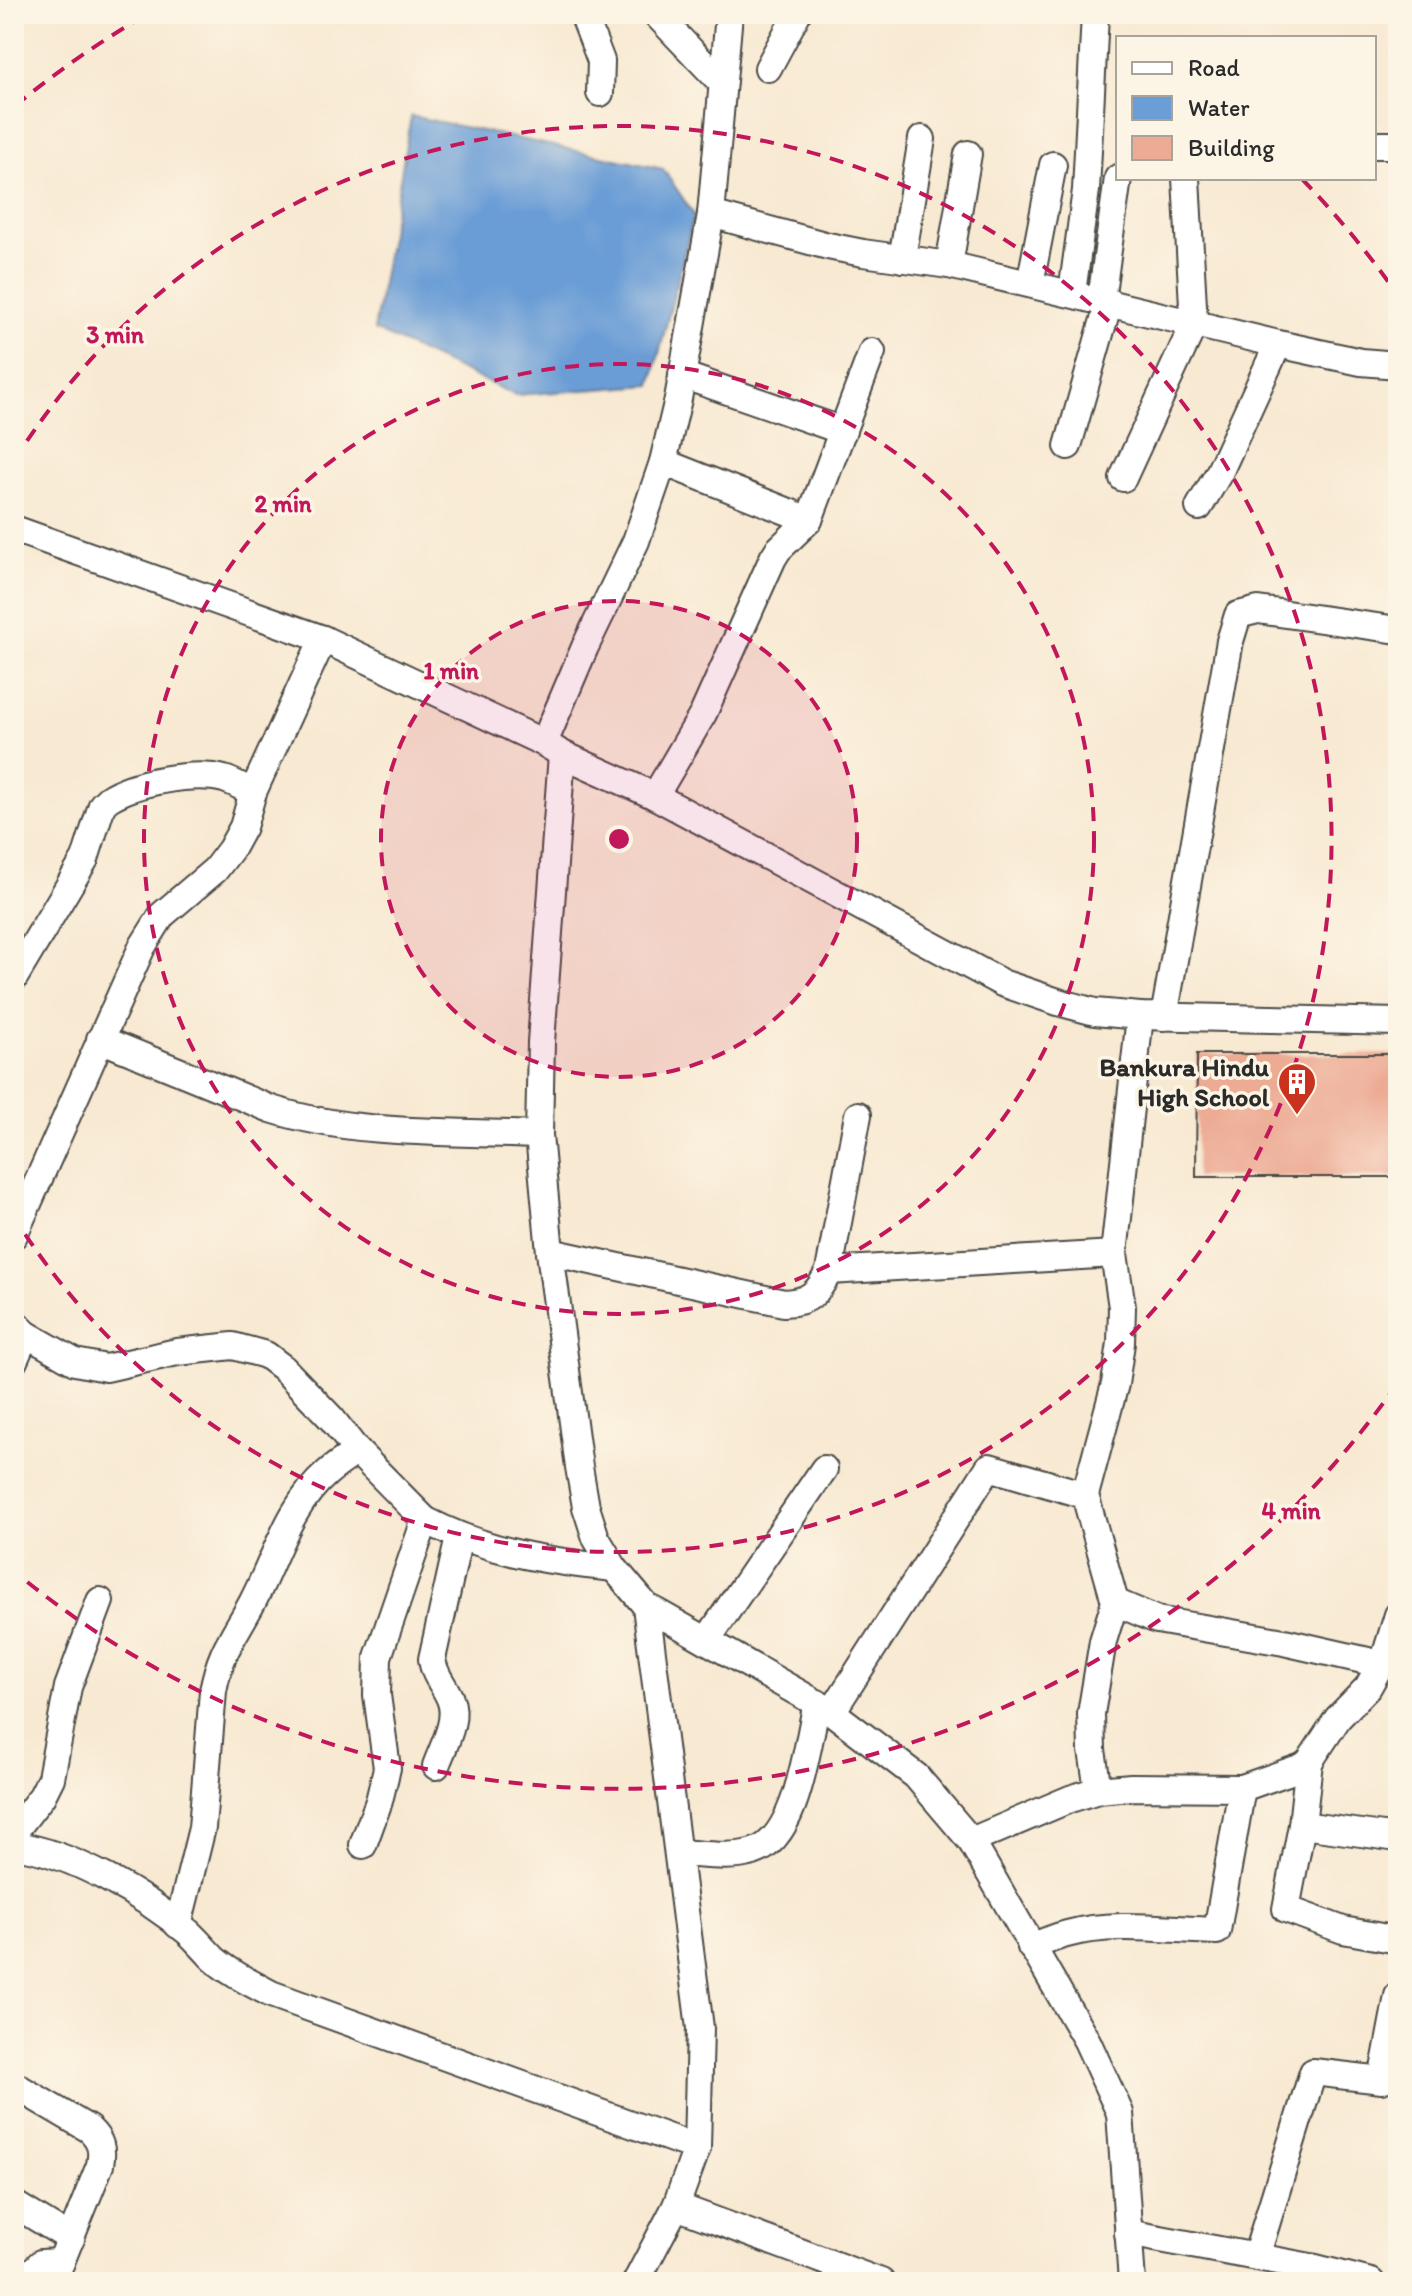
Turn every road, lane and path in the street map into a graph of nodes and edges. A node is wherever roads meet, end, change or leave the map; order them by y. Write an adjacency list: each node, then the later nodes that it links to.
1 (583, 14): 8 (street)
2 (656, 14): 7 (street)
3 (729, 14): 7 (street)
4 (797, 14): 6 (street)
5 (1095, 14): 20 (street)
6 (768, 68)
7 (721, 82): 16 (street)
8 (600, 93)
9 (922, 139): 17 (street)
10 (1376, 145): 11 (street)
11 (1398, 145)
12 (968, 154): 18 (street)
13 (1053, 165): 19 (street)
14 (1118, 180): 21 (street)
15 (1186, 180): 22 (street)
16 (711, 214): 17 (street); 26 (street)
17 (902, 259): 18 (street)
18 (949, 265): 19 (street)
19 (1030, 284): 20 (street)
20 (1072, 293): 21 (street)
21 (1105, 301): 22 (street); 28 (street)
22 (1194, 324): 23 (street); 30 (street)
23 (1278, 344): 25 (street); 31 (street)
24 (872, 352): 27 (street)
25 (1398, 365)
26 (682, 375): 27 (street); 29 (street)
27 (843, 431): 32 (street)
28 (1068, 446)
29 (663, 462): 32 (street); 36 (street)
30 (1123, 478)
31 (1199, 507)
32 (809, 520): 38 (street)
33 (14, 529): 35 (street)
34 (1398, 630): 40 (street)
35 (323, 639): 36 (street); 37 (street)
36 (553, 748): 38 (street); 44 (street)
37 (253, 792): 39 (street); 42 (street)
38 (655, 796): 40 (street)
39 (14, 978)
40 (1152, 1016): 41 (street); 47 (street)
41 (1398, 1022)
42 (100, 1039): 44 (street); 45 (street)
43 (858, 1115): 48 (street)
44 (539, 1135): 46 (street)
45 (14, 1235)
46 (550, 1252): 48 (street); 56 (street)
47 (1114, 1254): 48 (street); 53 (street)
48 (829, 1271)
49 (20, 1328): 50 (street); 51 (street)
50 (14, 1361)
51 (357, 1451): 54 (street); 75 (street)
52 (824, 1469): 61 (street)
53 (1085, 1495): 58 (street); 63 (street)
54 (425, 1520): 55 (street); 73 (street)
55 (459, 1537): 56 (street); 65 (street)
56 (614, 1568): 59 (street)
57 (100, 1601): 69 (street)
58 (1115, 1602): 62 (street); 67 (street)
59 (646, 1606): 61 (street); 74 (street)
60 (1398, 1615): 62 (street)
61 (707, 1640): 63 (street)
62 (1381, 1664): 64 (street)
63 (824, 1708): 71 (street); 74 (street)
64 (1309, 1762): 66 (street); 68 (street)
65 (436, 1766)
66 (1242, 1788): 67 (street); 77 (street)
67 (1098, 1790): 71 (street)
68 (1302, 1825): 70 (street); 76 (street)
69 (14, 1832)
70 (1398, 1838)
71 (971, 1841): 77 (street)
72 (14, 1845): 75 (street)
73 (363, 1845)
74 (678, 1853): 80 (street)
75 (178, 1925): 80 (street)
76 (1398, 1940)
77 (1031, 1947): 83 (street)
78 (1398, 1996): 84 (street)
79 (14, 2085): 85 (street)
80 (697, 2148): 82 (street)
81 (14, 2204): 85 (street)
82 (676, 2206): 87 (street); 88 (street)
83 (1128, 2233): 84 (street); 89 (street)
84 (1256, 2257): 90 (street)
85 (62, 2261): 86 (street)
86 (21, 2282)
87 (636, 2282)
88 (881, 2282)
89 (1132, 2282)
90 (1371, 2282)

